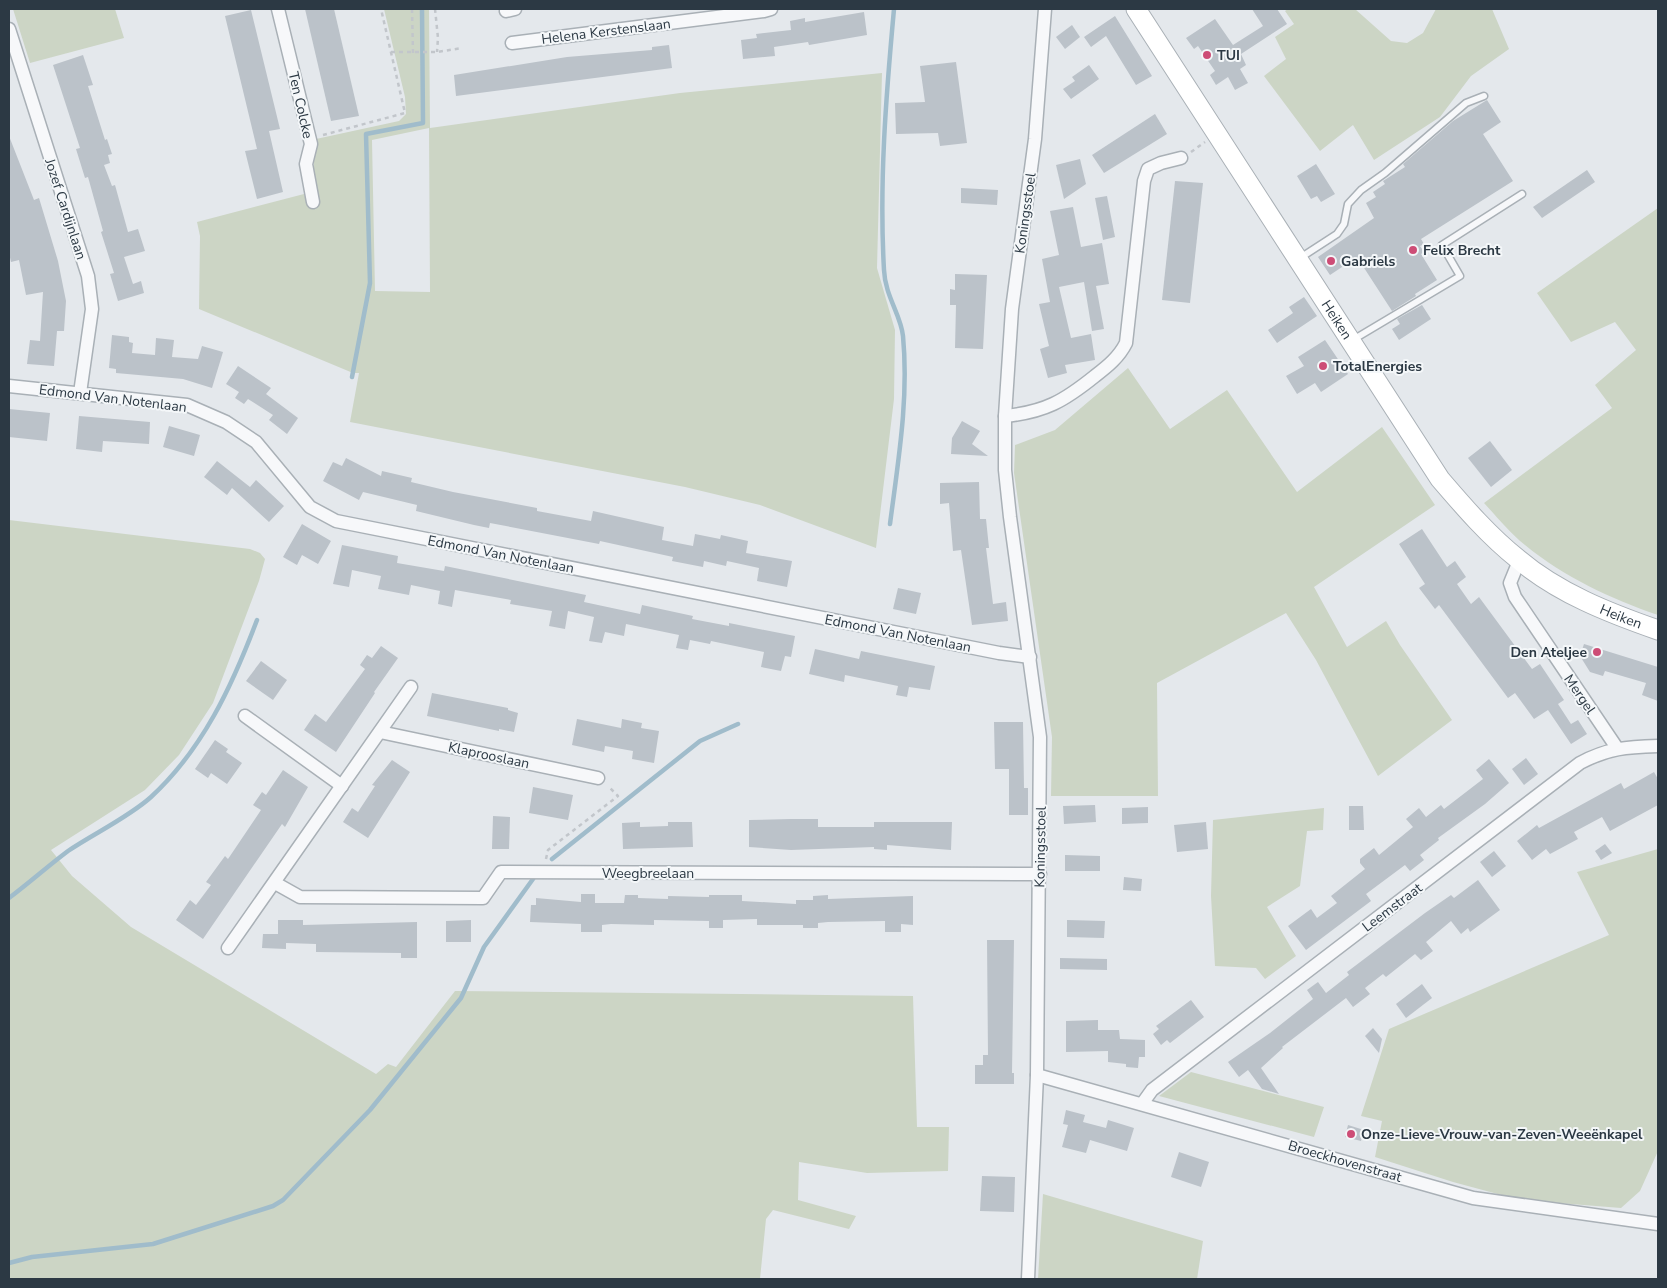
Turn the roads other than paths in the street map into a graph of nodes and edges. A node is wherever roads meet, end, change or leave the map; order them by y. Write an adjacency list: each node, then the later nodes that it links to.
1 (278, 9): 11 (street, Ten Colcke)
2 (770, 9): 5 (street, Helena Kerstenslaan)
3 (1045, 9): 16 (street, Koningsstoel)
4 (1136, 9): 12 (main road, Heiken)
5 (730, 12): 7 (street, Helena Kerstenslaan)
6 (9, 29): 15 (street, Jozef Cardijnlaan)
7 (512, 43)
8 (1484, 96): 12 (lane)
9 (1181, 158): 16 (street)
10 (1522, 194): 13 (lane)
11 (313, 202)
12 (1297, 260): 13 (main road, Heiken)
13 (1350, 341): 17 (main road, Heiken)
14 (9, 386): 15 (street, Edmond Van Notenlaan)
15 (80, 393): 19 (street, Edmond Van Notenlaan)
16 (1005, 416): 19 (street, Koningsstoel)
17 (1519, 561): 18 (main road, Heiken); 24 (street, Mergel)
18 (1658, 630)
19 (1030, 657): 27 (street, Koningsstoel)
20 (411, 687): 22 (street)
21 (245, 716): 26 (street)
22 (380, 732): 25 (street, Klaprooslaan); 26 (street)
23 (1658, 746): 24 (street, Leemstraat)
24 (1617, 748): 31 (street, Leemstraat)
25 (598, 778)
26 (342, 786): 28 (street)
27 (1040, 874): 28 (street, Weegbreelaan); 30 (street, Koningsstoel)
28 (275, 883): 29 (street)
29 (228, 948)
30 (1037, 1076): 31 (street, Broeckhovenstraat); 33 (street, Koningsstoel)
31 (1142, 1104): 32 (street, Broeckhovenstraat)
32 (1658, 1224)
33 (1028, 1279)

